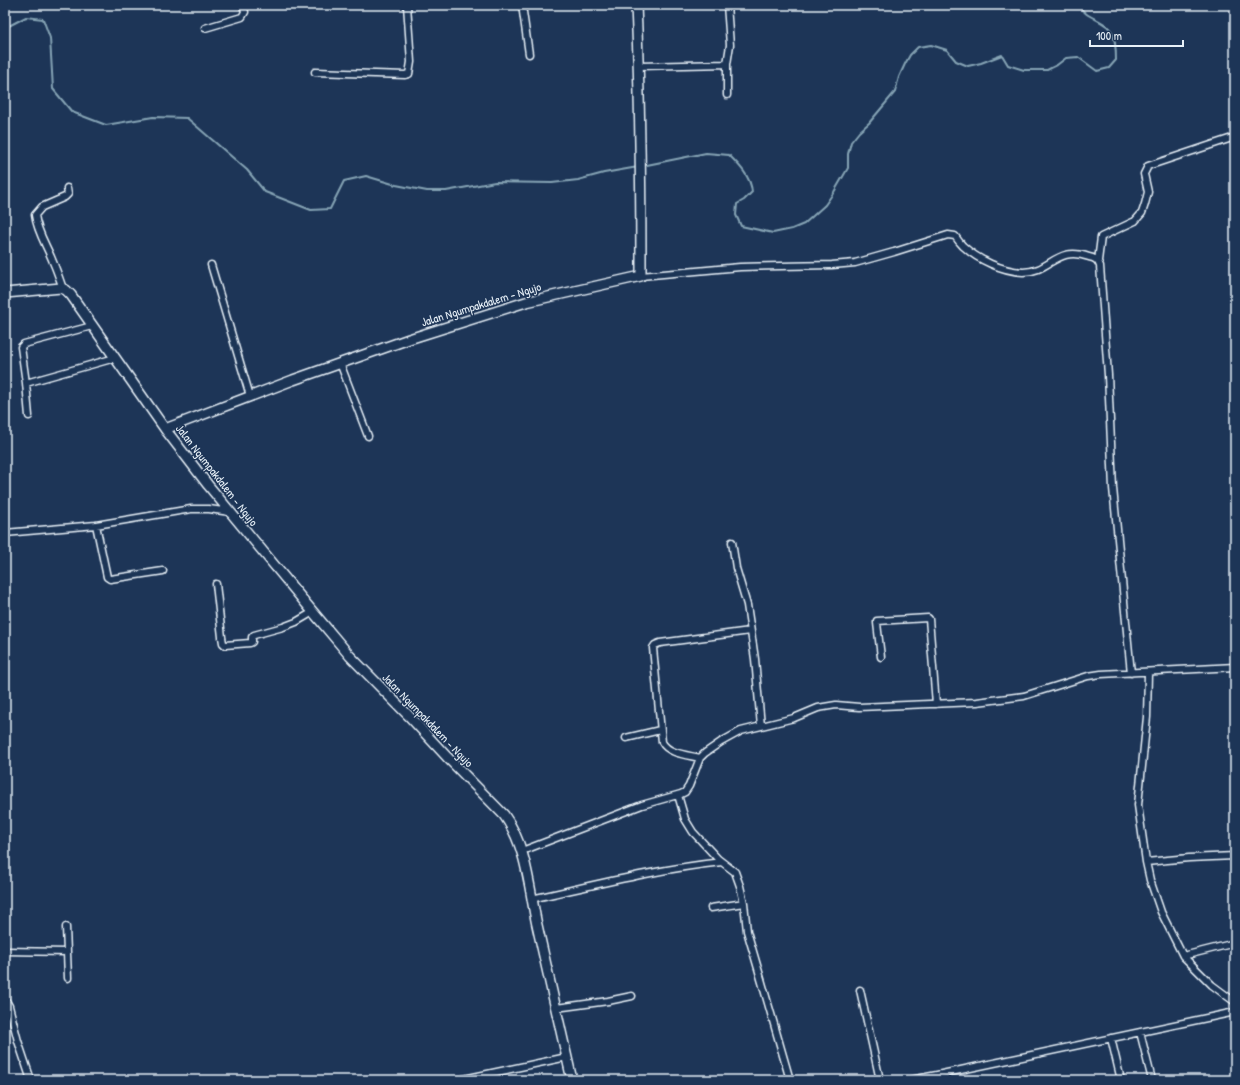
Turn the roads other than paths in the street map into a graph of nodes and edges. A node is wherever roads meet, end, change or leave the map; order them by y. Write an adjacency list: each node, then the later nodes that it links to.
1 (243, 5): 6 (street)
2 (407, 5): 10 (street)
3 (522, 5): 7 (street)
4 (636, 5): 9 (street)
5 (727, 5): 8 (street)
6 (205, 28)
7 (529, 54)
8 (727, 64): 9 (street); 11 (street)
9 (639, 66): 16 (street)
10 (315, 72)
11 (727, 95)
12 (1235, 137): 14 (street)
13 (67, 188): 17 (street)
14 (1098, 261): 16 (street); 37 (street)
15 (211, 265): 23 (street)
16 (641, 276): 21 (street, Jalan Ngumpakdalem - Ngujo)
17 (63, 289): 18 (street); 19 (street)
18 (5, 293)
19 (92, 326): 20 (street); 22 (street)
20 (115, 358): 22 (street); 25 (street)
21 (340, 363): 23 (street, Jalan Ngumpakdalem - Ngujo); 26 (street)
22 (26, 382): 24 (street)
23 (250, 396): 25 (street, Jalan Ngumpakdalem - Ngujo)
24 (29, 416)
25 (165, 429): 27 (street, Jalan Ngumpakdalem - Ngujo)
26 (368, 436)
27 (230, 512): 28 (street); 33 (street, Jalan Ngumpakdalem - Ngujo)
28 (96, 525): 29 (street); 31 (street)
29 (5, 533)
30 (732, 542): 34 (street)
31 (163, 571)
32 (216, 584): 33 (street)
33 (313, 612): 45 (street, Jalan Ngumpakdalem - Ngujo)
34 (750, 630): 40 (street); 41 (street)
35 (881, 657): 39 (street)
36 (1235, 667): 38 (street)
37 (1131, 672): 38 (street); 39 (street)
38 (1148, 672): 48 (street)
39 (936, 704): 40 (street)
40 (762, 726): 43 (street)
41 (660, 730): 42 (street); 43 (street)
42 (626, 738)
43 (700, 758): 44 (street)
44 (678, 795): 45 (street); 47 (street)
45 (522, 851): 49 (street, Jalan Ngumpakdalem - Ngujo)
46 (1235, 856): 48 (street)
47 (722, 862): 49 (street); 50 (street)
48 (1146, 862): 56 (street)
49 (532, 899): 62 (street, Jalan Ngumpakdalem - Ngujo)
50 (744, 904): 51 (street); 70 (street)
51 (711, 908)
52 (66, 927): 55 (street)
53 (1235, 943): 56 (street)
54 (5, 951): 55 (street)
55 (67, 952): 57 (street)
56 (1183, 956): 61 (street)
57 (68, 978)
58 (860, 990): 71 (street)
59 (632, 996): 62 (street)
60 (5, 999): 67 (street)
61 (1235, 1002)
62 (556, 1008): 66 (street, Jalan Ngumpakdalem - Ngujo)
63 (1235, 1012): 64 (street)
64 (1140, 1032): 65 (street); 74 (street)
65 (1111, 1038): 72 (street); 73 (street)
66 (567, 1057): 68 (street); 69 (street, Jalan Ngumpakdalem - Ngujo)
67 (31, 1080)
68 (459, 1080)
69 (572, 1080)
70 (790, 1080)
71 (880, 1080)
72 (911, 1080)
73 (1121, 1080)
74 (1152, 1080)

